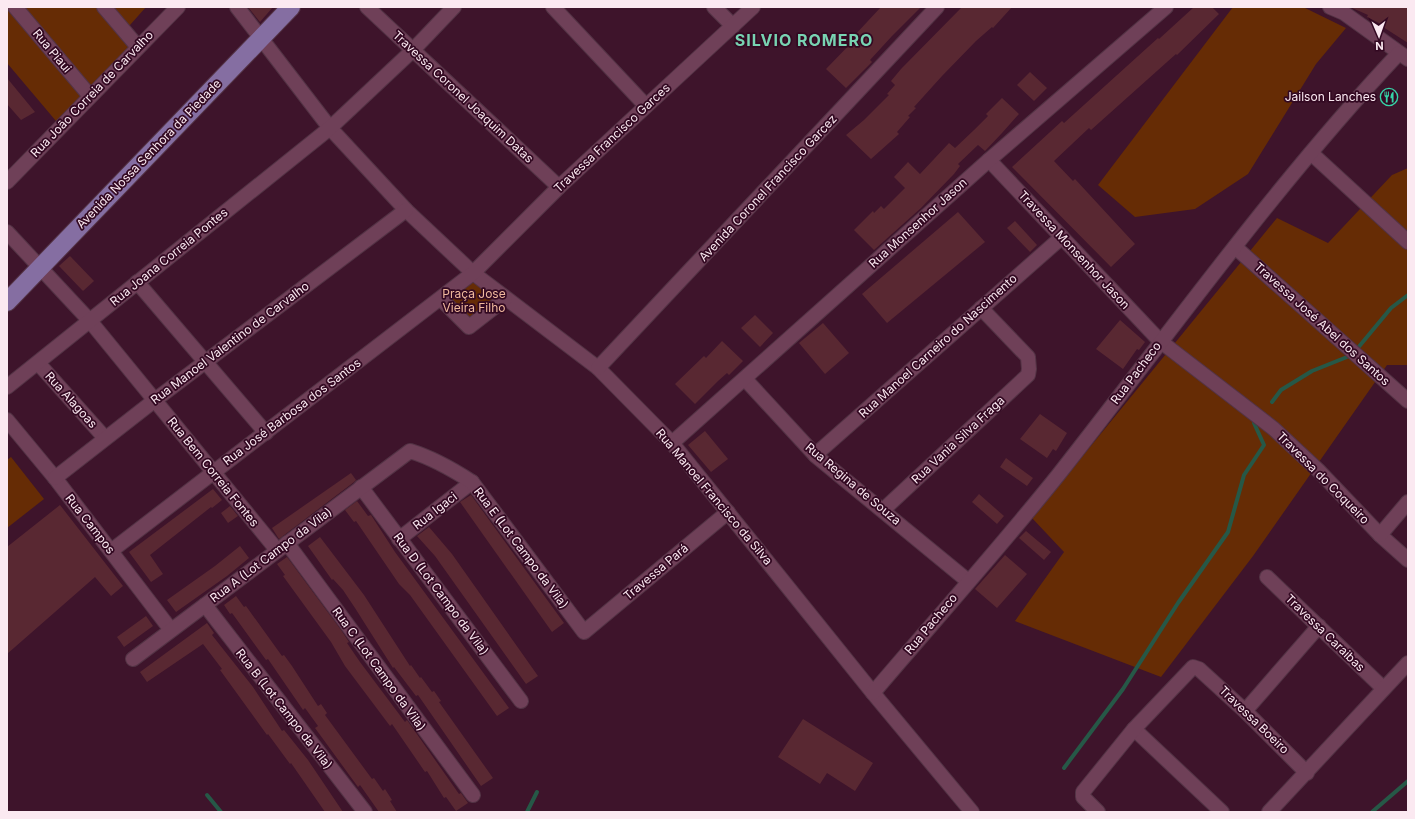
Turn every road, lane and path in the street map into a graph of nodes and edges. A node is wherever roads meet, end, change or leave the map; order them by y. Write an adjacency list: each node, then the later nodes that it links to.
1 (15, 7): 19 (street, Rua Piaui)
2 (104, 7): 16 (street)
3 (178, 7): 16 (street, Rua João Correia de Carvalho)
4 (237, 7): 15 (street, Rua Manoel Francisco da Silva)
5 (291, 7): 15 (main road, Avenida Nossa Senhora da Piedade)
6 (367, 7): 17 (street, Travessa Coronel Joaquim Datas)
7 (454, 7): 17 (street, Rua Joana Correia Pontes)
8 (553, 7): 20 (street)
9 (714, 7): 14 (street)
10 (753, 7): 14 (street, Travessa Francisco Garces)
11 (937, 7): 42 (street, Avenida Coronel Francisco Garcez)
12 (1166, 7): 23 (street, Rua Monsenhor Jason)
13 (1330, 7): 18 (street)
14 (733, 26): 20 (street, Travessa Francisco Garces)
15 (260, 39): 21 (street, Rua Manoel Francisco da Silva); 31 (main road, Avenida Nossa Senhora da Piedade)
16 (138, 47): 19 (street, Rua João Correia de Carvalho)
17 (412, 51): 21 (street, Rua Joana Correia Pontes); 25 (street, Travessa Coronel Joaquim Datas)
18 (1403, 56): 22 (street, Rua Pacheco)
19 (90, 96): 24 (street, Rua João Correia de Carvalho)
20 (646, 106): 25 (street, Travessa Francisco Garces)
21 (330, 128): 26 (street, Rua Manoel Francisco da Silva); 33 (street, Rua Joana Correia Pontes)
22 (1311, 153): 29 (street); 30 (street, Rua Pacheco)
23 (989, 160): 28 (street, Travessa Monsenhor Jason); 43 (street, Rua Monsenhor Jason)
24 (7, 182)
25 (559, 187): 32 (street, Travessa Francisco Garces)
26 (406, 210): 32 (street, Rua Manoel Francisco da Silva); 40 (street, Rua Manoel Valentino de Carvalho)
27 (7, 232): 31 (street, Rua Bem Correia Fontes)
28 (1062, 237): 37 (street, Rua Manoel Carneiro do Nascimento); 39 (street, Travessa Monsenhor Jason)
29 (1408, 242)
30 (1235, 247): 39 (street, Rua Pacheco); 46 (street, Travessa José Abel dos Santos)
31 (39, 267): 36 (main road, Avenida Nossa Senhora da Piedade); 38 (street, Rua Bem Correia Fontes)
32 (473, 273): 34 (street, Rua José Barbosa dos Santos); 35 (street, Rua Manoel Francisco da Silva)
33 (136, 282): 38 (street, Rua Joana Correia Pontes); 40 (street)
34 (441, 299): 35 (street); 48 (street, Rua José Barbosa dos Santos)
35 (505, 299): 42 (street, Rua Manoel Francisco da Silva)
36 (7, 302)
37 (980, 308): 52 (street, Rua Manoel Carneiro do Nascimento); 58 (street, Rua Vania Silva Fraga)
38 (90, 321): 41 (street, Rua Joana Correia Pontes); 45 (street, Rua Bem Correia Fontes)
39 (1160, 342): 60 (street, Travessa do Coqueiro); 66 (street, Rua Pacheco)
40 (206, 361): 45 (street, Rua Manoel Valentino de Carvalho); 48 (street)
41 (38, 363): 44 (street, Rua Joana Correia Pontes); 49 (street, Rua Alagoas)
42 (598, 368): 50 (street, Rua Manoel Francisco da Silva)
43 (745, 379): 50 (street, Rua Monsenhor Jason); 52 (street, Rua Regina de Souza)
44 (7, 387)
45 (154, 400): 49 (street, Rua Manoel Valentino de Carvalho); 53 (street, Rua Bem Correia Fontes)
46 (1408, 401)
47 (7, 420): 54 (street, Rua Campos)
48 (266, 433): 53 (street, Rua José Barbosa dos Santos)
49 (105, 438): 54 (street, Rua Manoel Valentino de Carvalho)
50 (672, 443): 59 (street, Rua Manoel Francisco da Silva)
51 (410, 451): 55 (street, Rua E (Lot Campo da Vila)); 56 (street, Rua A (Lot Campo da Vila))
52 (815, 455): 58 (street, Rua Regina de Souza)
53 (213, 473): 62 (street, Rua Bem Correia Fontes); 63 (street, Rua José Barbosa dos Santos)
54 (55, 478): 63 (street, Rua Campos)
55 (472, 482): 61 (street, Rua Igaci); 70 (street, Rua E (Lot Campo da Vila))
56 (362, 487): 61 (street, Rua D (Lot Campo da Vila)); 62 (street, Rua A (Lot Campo da Vila))
57 (1408, 502): 60 (street)
58 (883, 510): 66 (street, Rua Regina de Souza)
59 (728, 512): 70 (street, Travessa Pará); 74 (street, Rua Manoel Francisco da Silva)
60 (1380, 536): 64 (street, Travessa do Coqueiro)
61 (399, 540): 75 (street, Rua D (Lot Campo da Vila))
62 (282, 547): 67 (street, Rua A (Lot Campo da Vila)); 79 (street, Rua C (Lot Campo da Vila))
63 (111, 551): 69 (street, Rua Campos)
64 (1408, 560)
65 (1267, 577): 68 (street, Travessa Caraibas)
66 (968, 581): 74 (street, Rua Pacheco)
67 (205, 605): 69 (street, Rua A (Lot Campo da Vila)); 80 (street, Rua B (Lot Campo da Vila))
68 (1319, 626): 73 (street, Travessa Caraibas); 76 (street)
69 (171, 630): 71 (street, Rua A (Lot Campo da Vila))
70 (584, 632)
71 (133, 659)
72 (1408, 662): 73 (street)
73 (1384, 688): 78 (street)
74 (873, 693): 81 (street, Rua Manoel Francisco da Silva)
75 (521, 701)
76 (1245, 711): 77 (street, Travessa Boeiro); 78 (street, Travessa Boeiro)
77 (1134, 729): 82 (street); 83 (street)
78 (1307, 773): 84 (street)
79 (473, 795)
80 (365, 812)
81 (972, 812)
82 (1098, 812)
83 (1222, 812)
84 (1269, 812)

